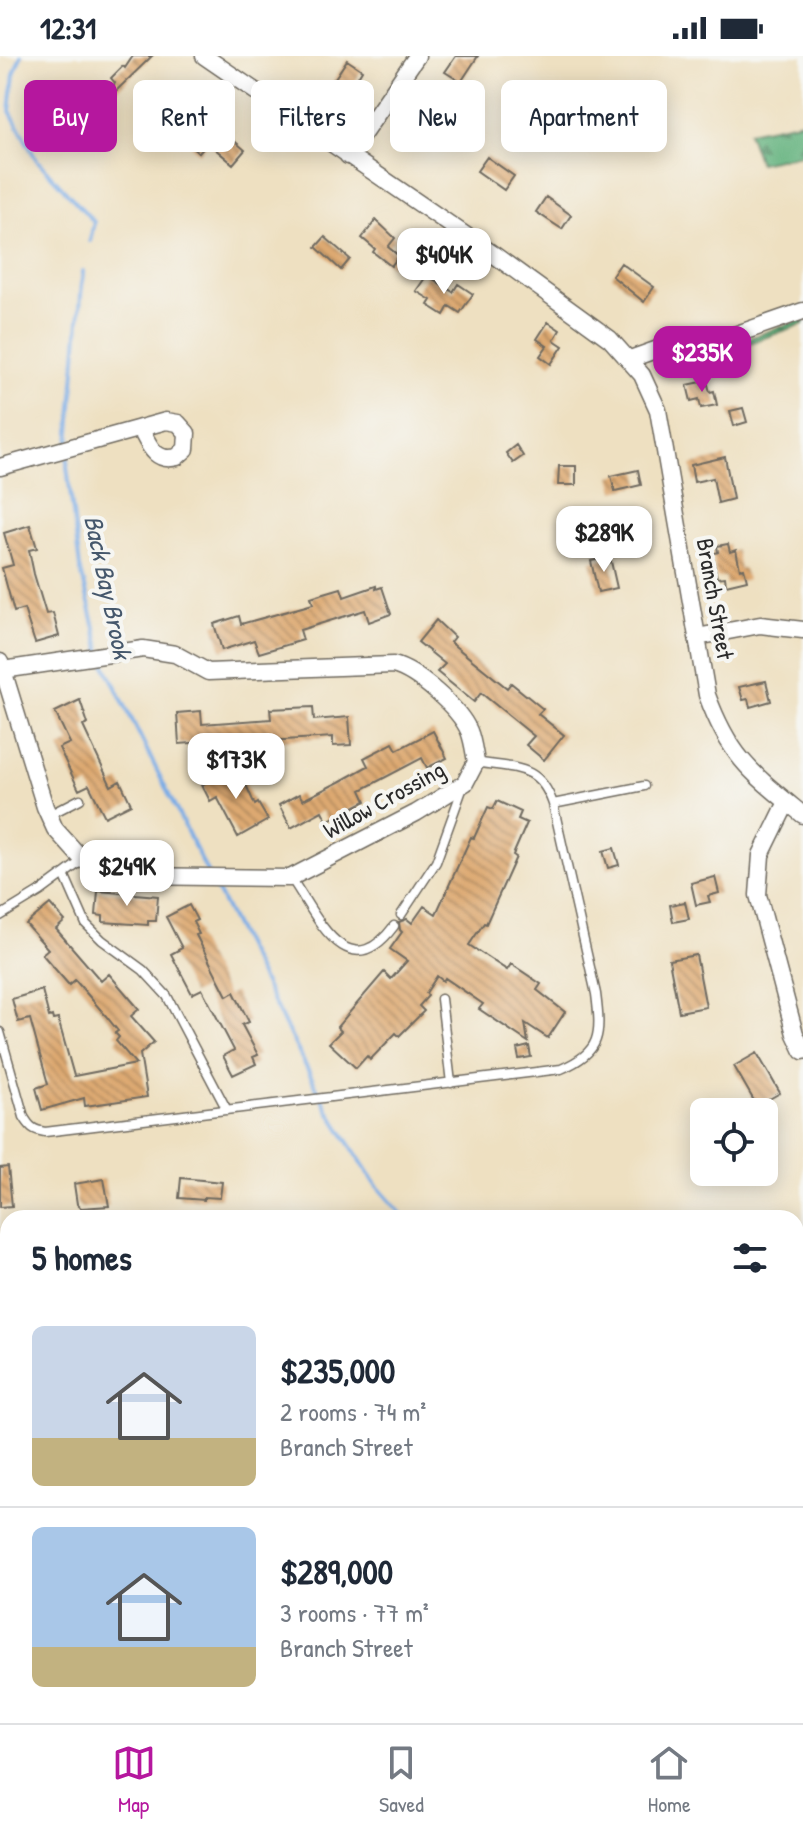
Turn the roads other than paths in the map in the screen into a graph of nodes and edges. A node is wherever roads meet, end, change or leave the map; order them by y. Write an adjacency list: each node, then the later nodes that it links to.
1 (204, 56): 3 (street, Branch Street)
2 (417, 56): 3 (street)
3 (348, 156): 5 (street, Branch Street)
4 (803, 311): 5 (street)
5 (630, 359): 9 (street, Branch Street)
6 (140, 428): 7 (street)
7 (0, 467)
8 (803, 630): 9 (street)
9 (697, 637): 15 (street, Branch Street)
10 (1, 666): 11 (street, Willow Crossing); 17 (street, Willow Crossing)
11 (476, 762): 12 (street, Willow Crossing); 16 (lane)
12 (465, 783): 21 (street, Willow Crossing); 22 (lane)
13 (644, 786): 16 (lane)
14 (80, 799): 17 (lane)
15 (787, 802): 18 (street, Branch Street); 27 (street)
16 (553, 804): 28 (lane)
17 (49, 815): 19 (street, Willow Crossing)
18 (803, 815)
19 (83, 860): 20 (lane); 21 (street, Willow Crossing)
20 (64, 874): 23 (lane); 29 (lane)
21 (290, 878): 24 (lane)
22 (401, 915)
23 (0, 916)
24 (394, 926)
25 (441, 999): 28 (lane)
26 (0, 1032): 29 (lane)
27 (803, 1051)
28 (451, 1083): 29 (lane)
29 (227, 1110)

